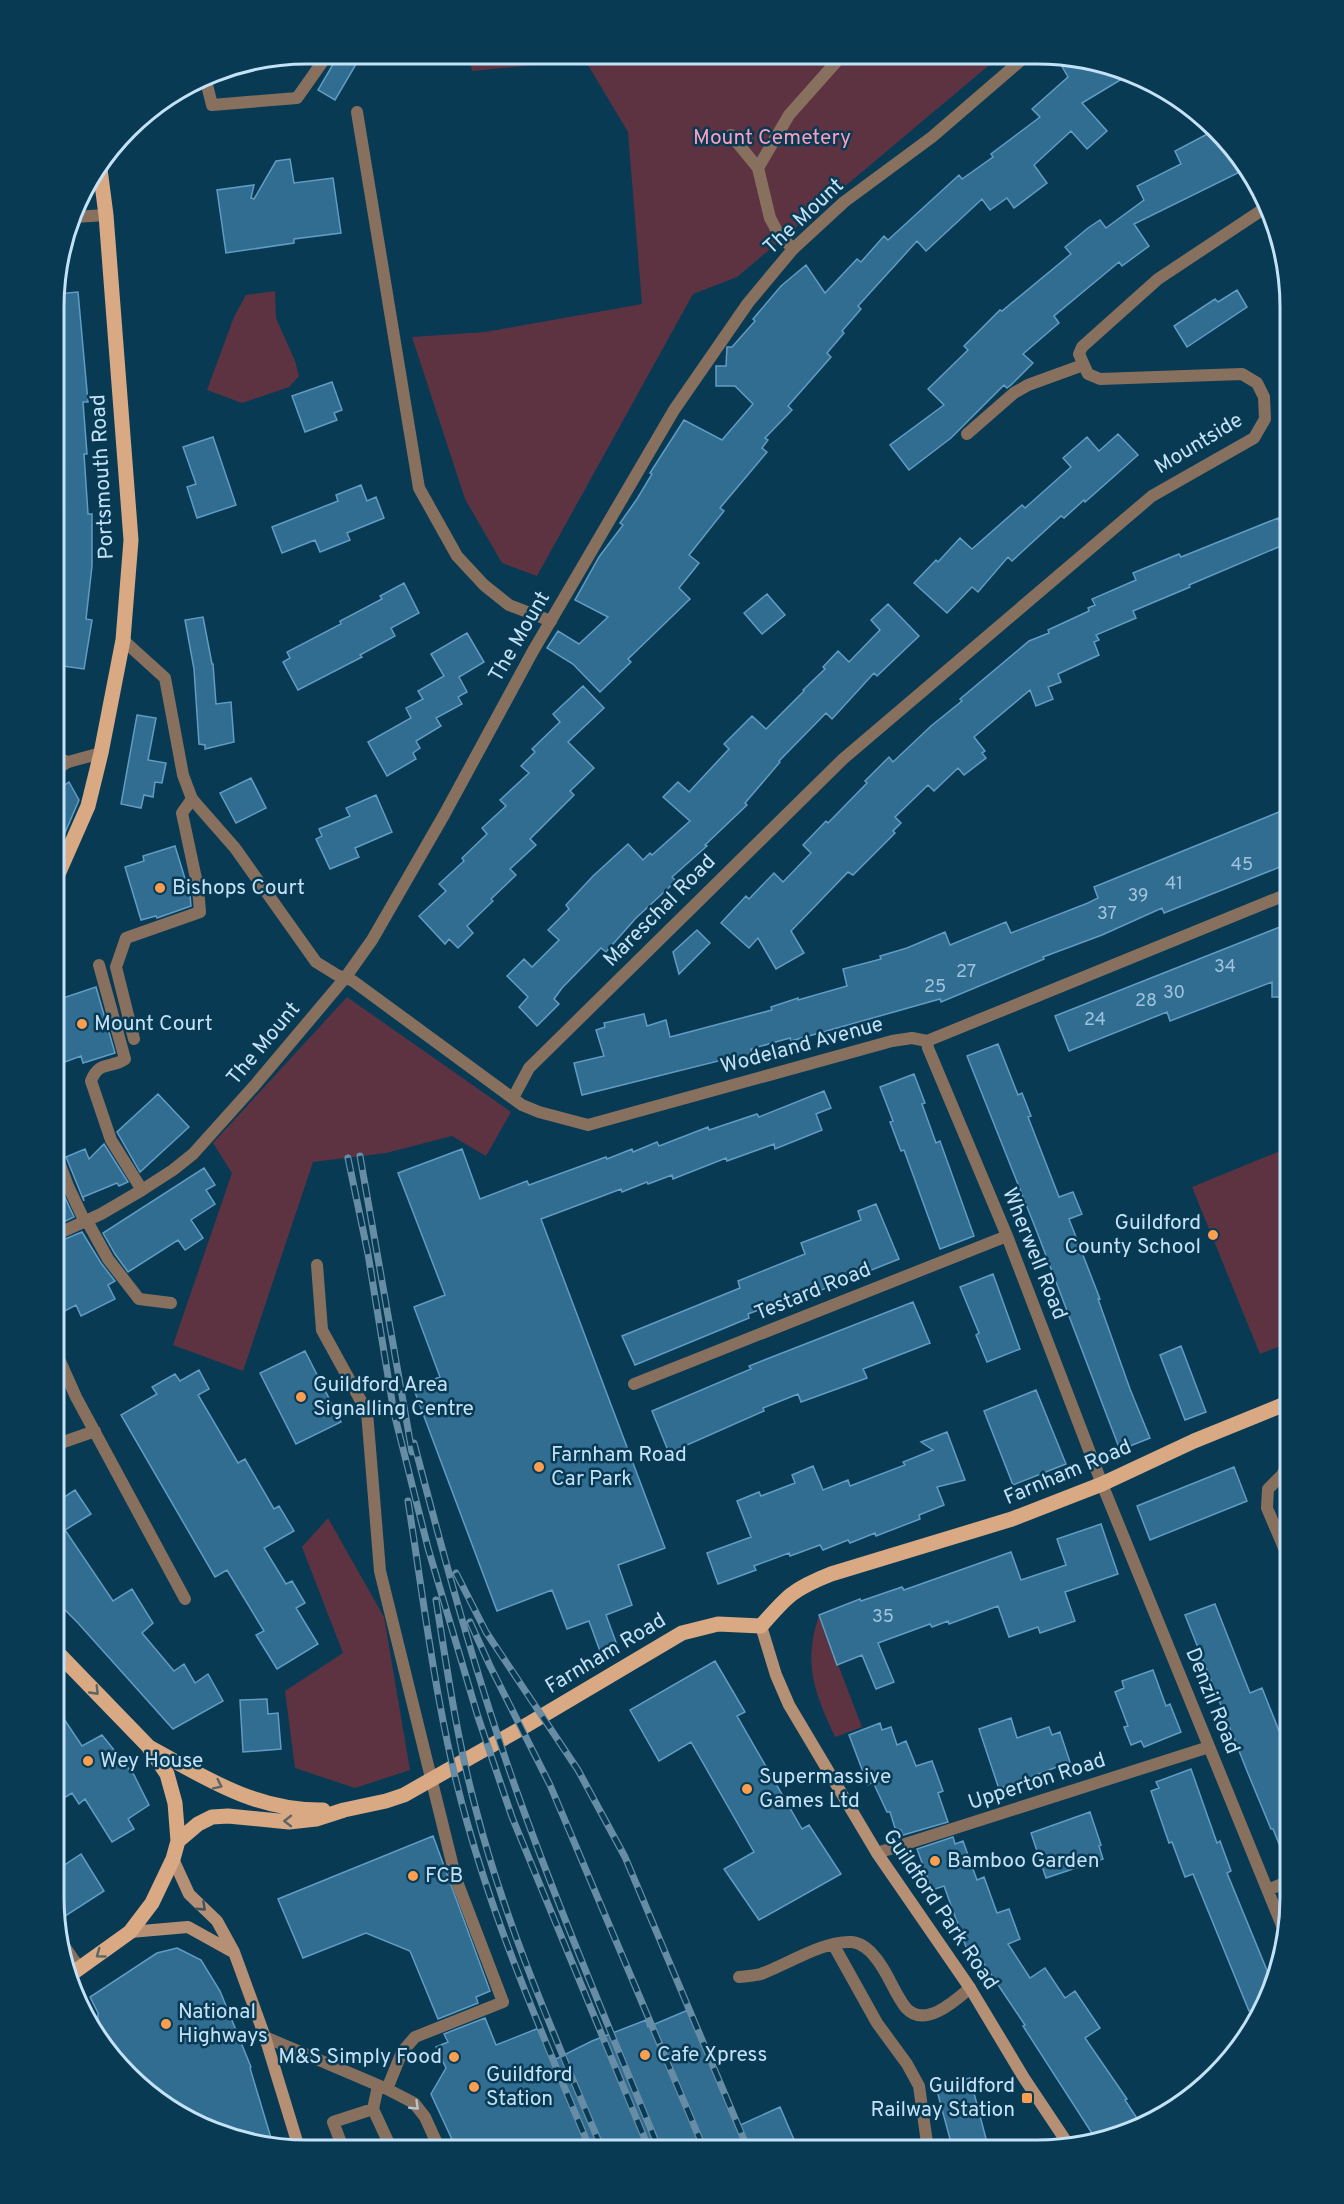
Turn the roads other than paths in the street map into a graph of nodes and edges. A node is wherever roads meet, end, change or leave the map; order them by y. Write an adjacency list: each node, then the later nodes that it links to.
1 (321, 64): 4 (street)
2 (834, 64): 7 (street)
3 (1017, 64): 12 (street, The Mount)
4 (207, 87)
5 (357, 112): 15 (street)
6 (731, 135): 7 (street)
7 (758, 168): 12 (street)
8 (101, 179): 10 (main road, Portsmouth Road)
9 (1259, 212): 13 (street)
10 (106, 215): 11 (street); 16 (main road, Portsmouth Road)
11 (82, 216)
12 (793, 249): 15 (street, The Mount)
13 (1083, 365): 14 (street); 18 (street, Mountside)
14 (967, 434)
15 (551, 621): 26 (street, The Mount)
16 (123, 640): 17 (main road, Portsmouth Road); 22 (street)
17 (101, 753): 20 (street); 23 (main road, Portsmouth Road)
18 (843, 759): 29 (street, Mareschal Road)
19 (64, 760): 20 (street)
20 (68, 762): 21 (street)
21 (64, 765)
22 (192, 799): 26 (street, Wodeland Avenue); 27 (street)
23 (64, 861)
24 (1280, 897): 28 (street, Wodeland Avenue)
25 (99, 965): 31 (street)
26 (345, 978): 29 (street, Wodeland Avenue); 31 (street, The Mount)
27 (134, 1040)
28 (927, 1041): 29 (street, Wodeland Avenue); 34 (street, Wherwell Road)
29 (513, 1098)
30 (64, 1175): 32 (street)
31 (142, 1190): 32 (street, The Mount)
32 (86, 1221): 33 (street, The Mount); 36 (street)
33 (64, 1231)
34 (1007, 1236): 38 (street, Testard Road); 43 (street, Wherwell Road)
35 (318, 1265): 64 (street)
36 (171, 1303)
37 (64, 1368): 40 (street)
38 (634, 1384)
39 (1280, 1406): 43 (main road, Farnham Road)
40 (95, 1431): 41 (street); 45 (street)
41 (64, 1441)
42 (1280, 1477): 44 (street)
43 (1102, 1484): 46 (main road, Farnham Road); 49 (street, Denzil Road)
44 (1280, 1539)
45 (185, 1599)
46 (761, 1626): 50 (main road, Farnham Road); 52 (street, Guildford Park Road)
47 (64, 1659): 48 (main road, one-way to 48)
48 (148, 1746): 50 (main road, one-way to 50); 51 (main road)
49 (1209, 1747): 52 (street, Upperton Road); 55 (street, Denzil Road)
50 (344, 1810): 51 (main road, Farnham Road, one-way to 51)
51 (178, 1841): 53 (main road)
52 (878, 1853): 62 (street, Guildford Park Road)
53 (173, 1859): 57 (main road); 59 (street, one-way to 59)
54 (1280, 1885): 55 (street)
55 (1268, 1890): 56 (street, Denzil Road)
56 (1278, 1916)
57 (130, 1932): 59 (street); 60 (main road, one-way to 60)
58 (833, 1944): 61 (street); 62 (street); 71 (street)
59 (234, 1952): 63 (street)
60 (76, 1971)
61 (739, 1977)
62 (970, 1988): 66 (street, Guildford Park Road)
63 (265, 2037): 64 (street); 67 (street)
64 (383, 2087): 65 (street); 70 (street, one-way to 70)
65 (373, 2109): 68 (street); 69 (street)
66 (1064, 2138)
67 (296, 2139)
68 (340, 2140)
69 (387, 2140)
70 (435, 2140)
71 (927, 2140)

